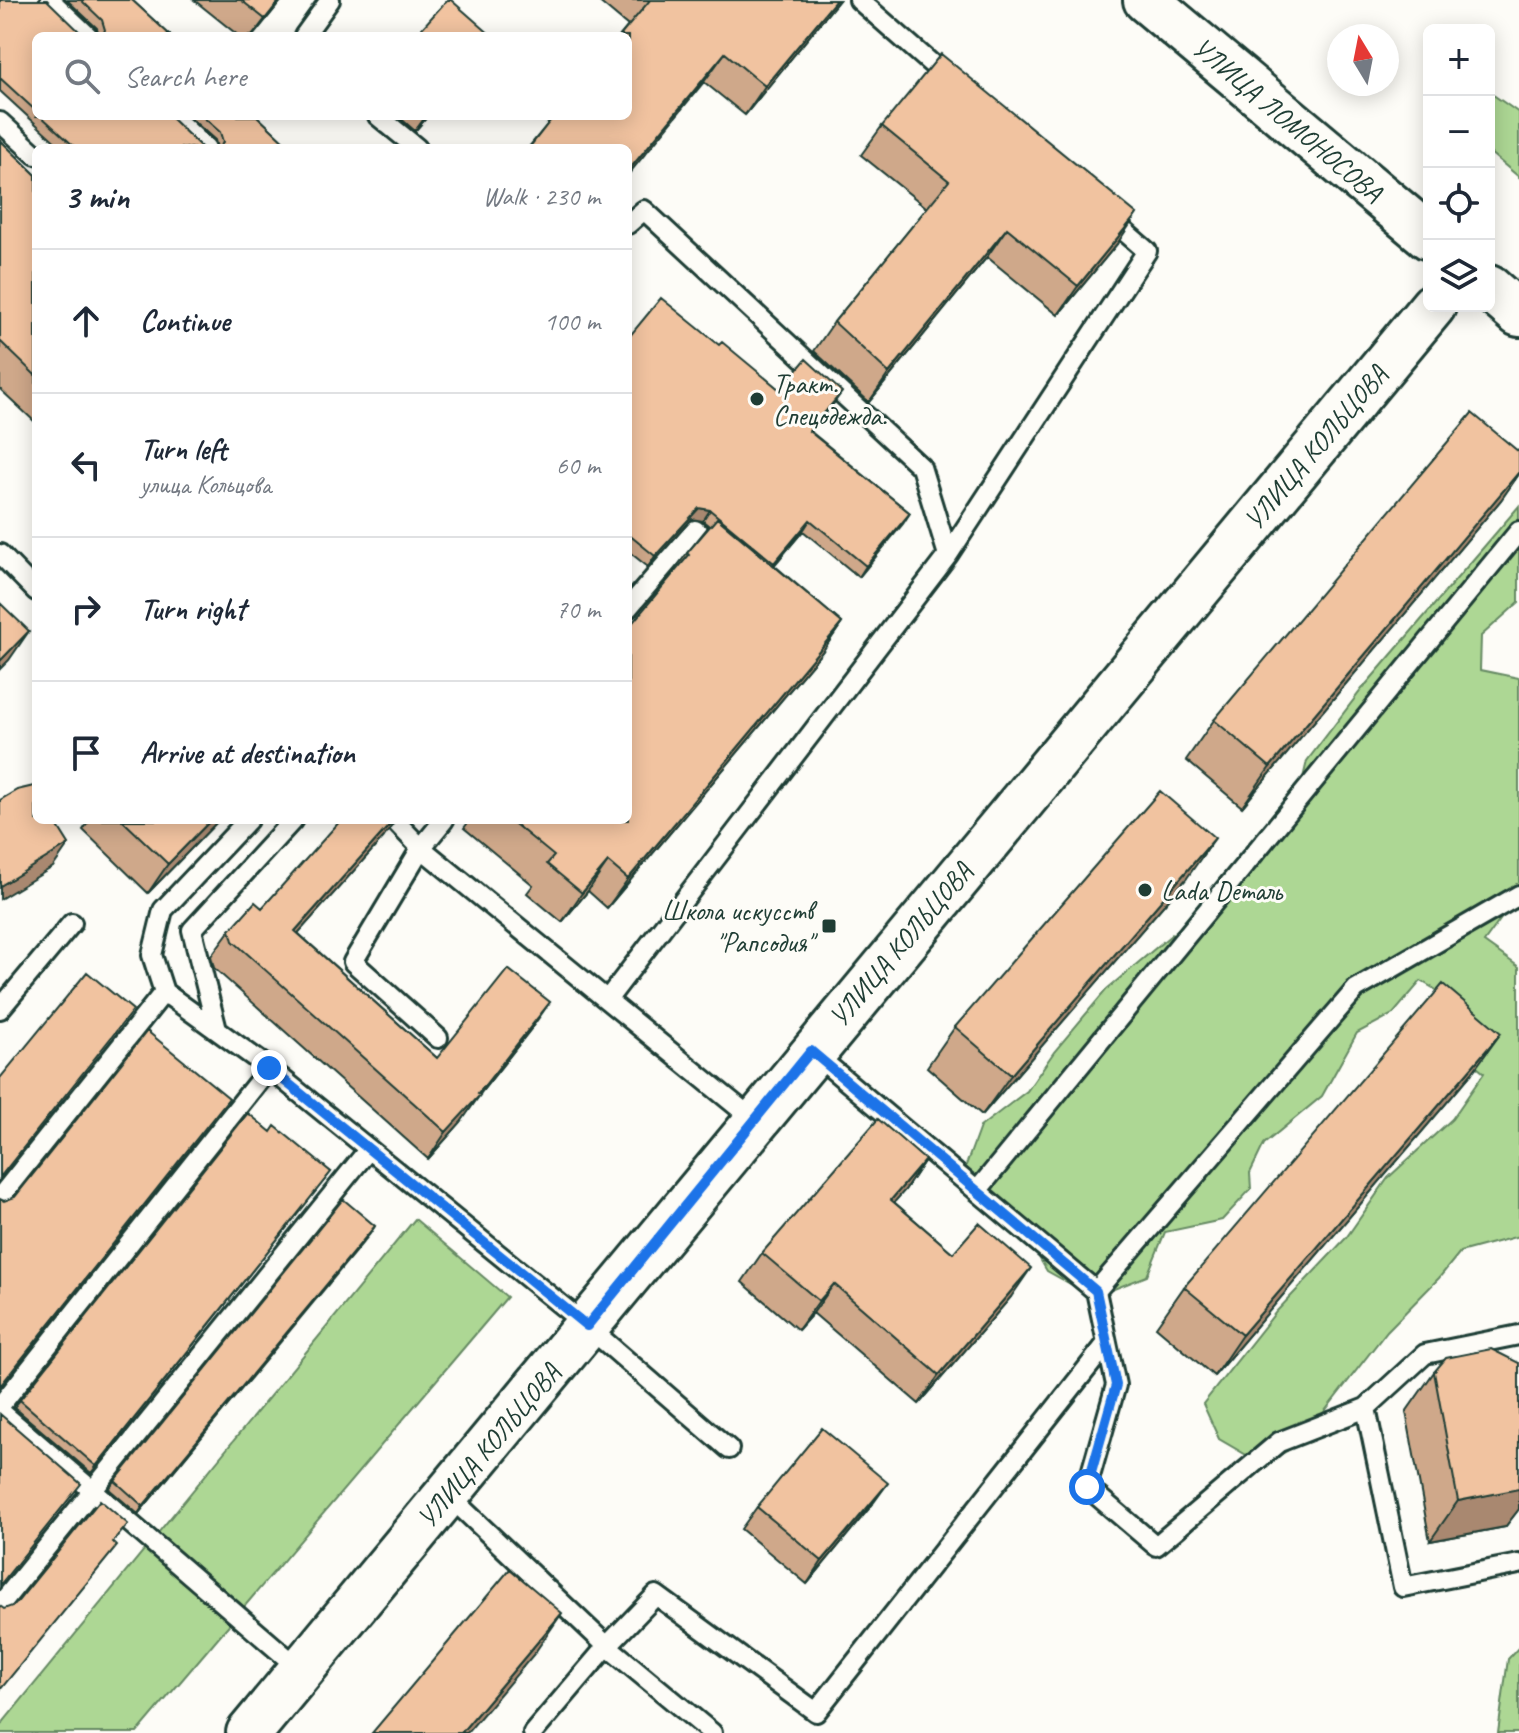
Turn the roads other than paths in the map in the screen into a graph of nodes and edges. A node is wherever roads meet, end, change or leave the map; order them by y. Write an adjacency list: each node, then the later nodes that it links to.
1 (50, 0): 5 (lane)
2 (330, 0): 6 (lane)
3 (859, 0): 7 (lane)
4 (1146, 0): 16 (main road, УЛИЦА ЛОМОНОСОВА)
5 (84, 32)
6 (307, 32)
7 (967, 94)
8 (176, 120): 11 (lane)
9 (383, 120): 12 (lane)
10 (0, 122): 13 (lane)
11 (202, 144)
12 (412, 144)
13 (32, 151)
14 (1099, 209): 22 (lane)
15 (632, 220): 22 (lane)
16 (1423, 232)
17 (1495, 293): 19 (main road)
18 (1428, 312): 38 (main road, УЛИЦА КОЛЬЦОВА)
19 (1519, 314)
20 (1519, 531): 42 (lane)
21 (0, 554): 24 (lane)
22 (948, 555): 34 (lane)
23 (731, 559): 25 (lane)
24 (32, 587)
25 (632, 603)
26 (244, 824): 33 (lane)
27 (289, 824): 36 (lane)
28 (398, 824): 30 (lane)
29 (441, 824): 30 (lane)
30 (421, 848): 34 (lane); 37 (lane)
31 (1519, 895): 44 (lane)
32 (72, 923): 35 (lane)
33 (164, 992): 36 (lane); 43 (lane)
34 (607, 1000): 40 (lane)
35 (0, 1009)
36 (217, 1030): 39 (lane)
37 (438, 1038)
38 (811, 1051): 40 (main road, УЛИЦА КОЛЬЦОВА); 42 (lane)
39 (269, 1068): 41 (lane); 49 (lane)
40 (754, 1120): 45 (main road, УЛИЦА КОЛЬЦОВА)
41 (369, 1149): 45 (lane); 51 (lane)
42 (977, 1191): 44 (lane)
43 (0, 1197)
44 (1096, 1291): 47 (lane)
45 (587, 1326): 50 (lane); 52 (main road, УЛИЦА КОЛЬЦОВА)
46 (1519, 1335): 48 (lane)
47 (1107, 1343): 48 (lane); 55 (lane)
48 (1366, 1408): 53 (lane)
49 (0, 1409): 51 (lane)
50 (729, 1449)
51 (94, 1492): 54 (lane); 56 (lane)
52 (447, 1494): 55 (lane); 56 (main road, УЛИЦА КОЛЬЦОВА)
53 (1519, 1564)
54 (0, 1605)
55 (607, 1646): 57 (lane); 59 (lane)
56 (301, 1670): 58 (main road, УЛИЦА КОЛЬЦОВА)
57 (707, 1732)
58 (249, 1733)
59 (533, 1733)

